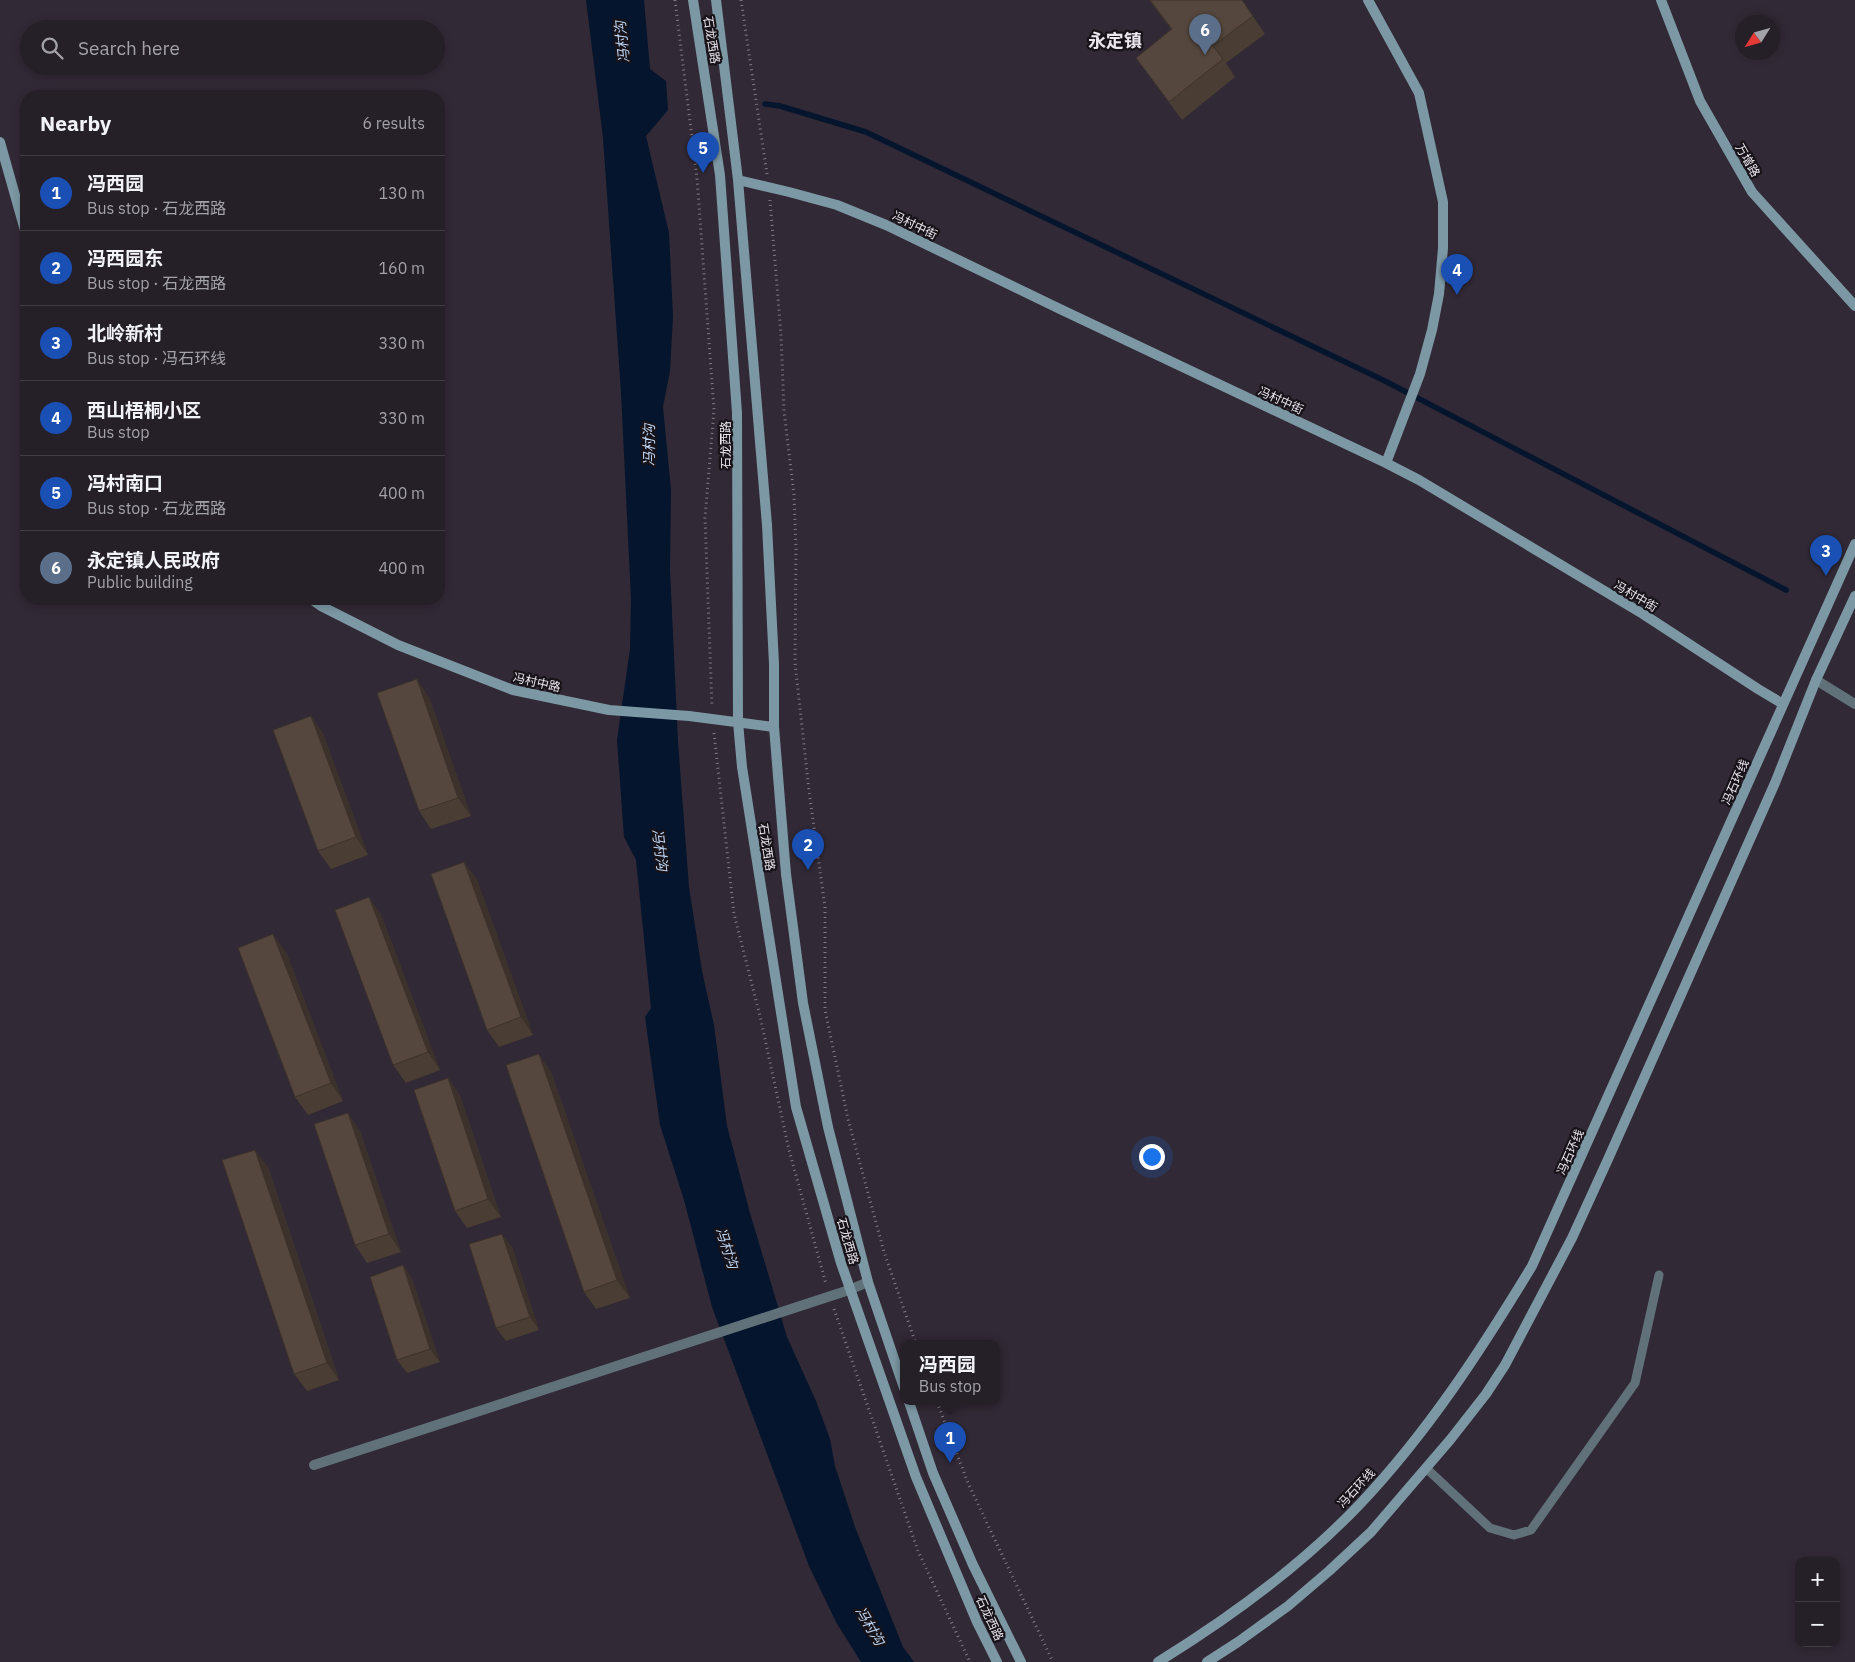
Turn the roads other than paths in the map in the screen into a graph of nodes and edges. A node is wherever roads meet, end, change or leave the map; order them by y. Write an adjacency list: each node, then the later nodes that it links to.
1 (693, 0): 16 (main road, 石龙西路)
2 (716, 0): 6 (main road, 石龙西路)
3 (1368, 0): 9 (main road)
4 (1661, 0): 8 (main road, 万增路)
5 (0, 142): 7 (main road)
6 (738, 180): 9 (main road, 冯村中街); 17 (main road, 石龙西路)
7 (20, 213)
8 (1855, 306)
9 (1386, 463): 14 (main road, 冯村中街)
10 (1855, 544): 14 (main road, 冯石环线)
11 (1855, 596): 13 (main road)
12 (320, 605): 16 (main road, 冯村中路)
13 (1816, 680): 15 (street); 24 (main road)
14 (1783, 704): 27 (main road, 冯石环线)
15 (1855, 704)
16 (738, 722): 17 (main road, 冯村中路); 20 (main road, 石龙西路)
17 (774, 727): 19 (main road, 石龙西路)
18 (1659, 1275): 24 (lane)
19 (868, 1282): 20 (street); 21 (main road, 石龙西路)
20 (850, 1290): 23 (street); 25 (main road, 石龙西路)
21 (900, 1376)
22 (909, 1405): 26 (main road, 石龙西路)
23 (314, 1464)
24 (1426, 1468): 28 (main road)
25 (997, 1662)
26 (1021, 1662)
27 (1158, 1662)
28 (1207, 1662)

